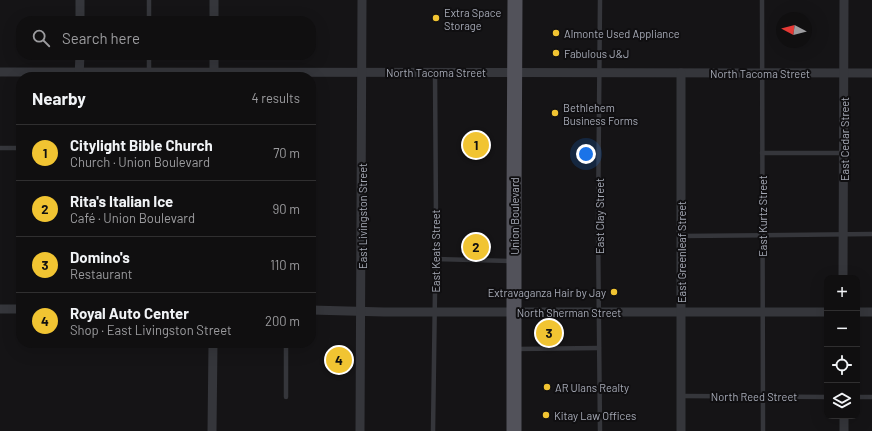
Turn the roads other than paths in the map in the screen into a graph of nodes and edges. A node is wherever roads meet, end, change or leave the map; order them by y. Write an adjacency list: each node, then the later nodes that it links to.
1 (80, 0): 9 (street)
2 (149, 0): 10 (lane)
3 (214, 0): 11 (street)
4 (362, 0): 20 (street, East Livingston Street)
5 (515, 0): 22 (main road, Union Boulevard)
6 (600, 0): 24 (lane, East Clay Street)
7 (762, 0): 26 (lane, East Kurtz Street)
8 (844, 0): 27 (street, East Cedar Street)
9 (80, 16)
10 (149, 16)
11 (214, 16)
12 (80, 60): 17 (street)
13 (149, 60): 18 (lane)
14 (214, 60): 19 (street)
15 (0, 72): 16 (street, North Tacoma Street)
16 (16, 72)
17 (79, 72)
18 (149, 72)
19 (214, 72)
20 (362, 72): 21 (street, North Tacoma Street); 23 (street, North Tacoma Street); 43 (street, East Livingston Street)
21 (436, 72): 22 (street, North Tacoma Street); 37 (lane, East Keats Street)
22 (515, 72): 24 (street, North Tacoma Street); 38 (main road, Union Boulevard)
23 (316, 73)
24 (600, 73): 25 (street, North Tacoma Street); 46 (lane, East Clay Street)
25 (682, 73): 26 (street, North Tacoma Street); 34 (street, East Greenleaf Street)
26 (762, 73): 27 (street, North Tacoma Street); 31 (lane, East Kurtz Street)
27 (845, 73): 28 (street, North Tacoma Street); 32 (street, East Cedar Street)
28 (872, 73)
29 (0, 148): 30 (lane)
30 (16, 148)
31 (762, 153): 32 (lane); 35 (lane, East Kurtz Street)
32 (844, 153): 36 (street, East Cedar Street)
33 (872, 234): 36 (lane)
34 (681, 236): 35 (lane); 47 (street, East Greenleaf Street)
35 (762, 236): 36 (lane); 48 (lane, East Kurtz Street)
36 (843, 236): 39 (street, East Cedar Street)
37 (435, 259): 38 (lane); 44 (lane, East Keats Street)
38 (514, 262): 45 (main road, Union Boulevard)
39 (843, 275)
40 (0, 310): 41 (street)
41 (16, 310)
42 (316, 310): 43 (street, North Sherman Street)
43 (362, 311): 44 (street, North Sherman Street); 64 (street, East Livingston Street)
44 (435, 311): 45 (street, North Sherman Street); 65 (lane, East Keats Street)
45 (514, 311): 46 (street, North Sherman Street); 55 (main road, Union Boulevard)
46 (600, 312): 47 (street, North Sherman Street); 54 (lane, East Clay Street)
47 (681, 312): 48 (street, North Sherman Street); 56 (street, East Greenleaf Street)
48 (762, 312): 49 (street, North Sherman Street); 59 (lane, East Kurtz Street)
49 (824, 312)
50 (860, 312): 51 (street)
51 (872, 312)
52 (213, 348): 63 (street)
53 (286, 348): 58 (lane)
54 (599, 348): 55 (lane); 67 (lane, East Clay Street)
55 (515, 349): 66 (main road, Union Boulevard)
56 (682, 396): 59 (lane, North Reed Street); 68 (street, East Greenleaf Street)
57 (872, 396): 61 (lane)
58 (286, 397)
59 (763, 397): 60 (lane, North Reed Street); 69 (lane, East Kurtz Street)
60 (824, 397)
61 (860, 397)
62 (844, 419): 70 (street)
63 (212, 431)
64 (360, 431)
65 (433, 431)
66 (514, 431)
67 (600, 431)
68 (682, 431)
69 (763, 431)
70 (844, 431)

